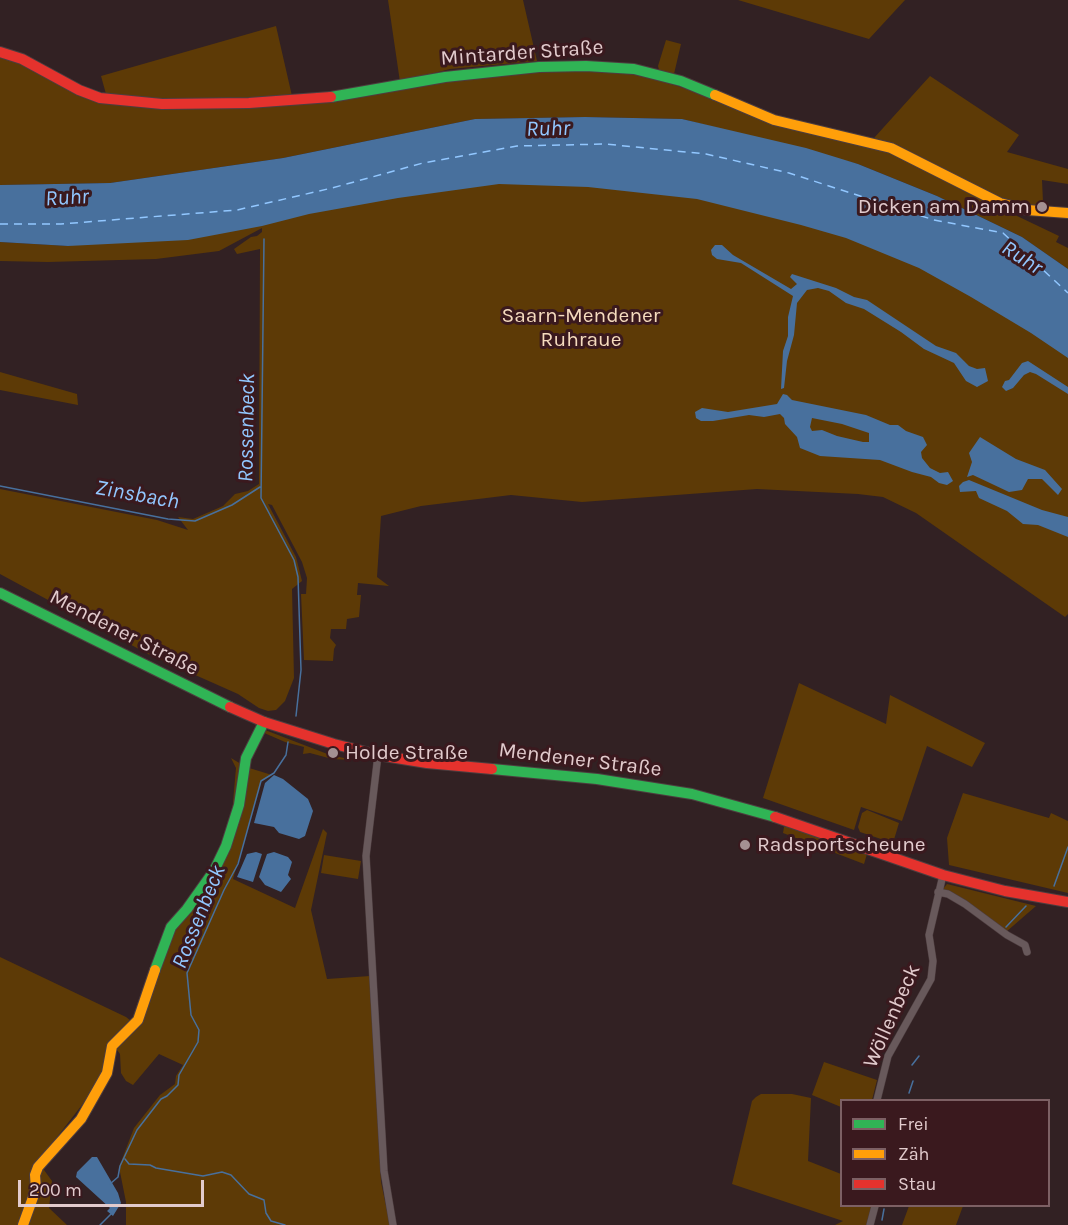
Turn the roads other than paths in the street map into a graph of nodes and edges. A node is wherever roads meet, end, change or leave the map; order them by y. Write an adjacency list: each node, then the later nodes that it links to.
1 (0, 52): 2 (main road, Mintarder Straße)
2 (1068, 213)
3 (0, 593): 4 (main road, Mendener Straße)
4 (264, 722): 5 (main road, Mendener Straße); 12 (main road)
5 (378, 755): 6 (main road, Mendener Straße); 13 (street)
6 (943, 875): 7 (street, Wöllenbeck); 8 (main road, Mendener Straße)
7 (938, 892): 9 (street); 10 (street, Wöllenbeck)
8 (1068, 902)
9 (1027, 952)
10 (878, 1099)
11 (875, 1207): 14 (street)
12 (22, 1225)
13 (393, 1225)
14 (870, 1225)

